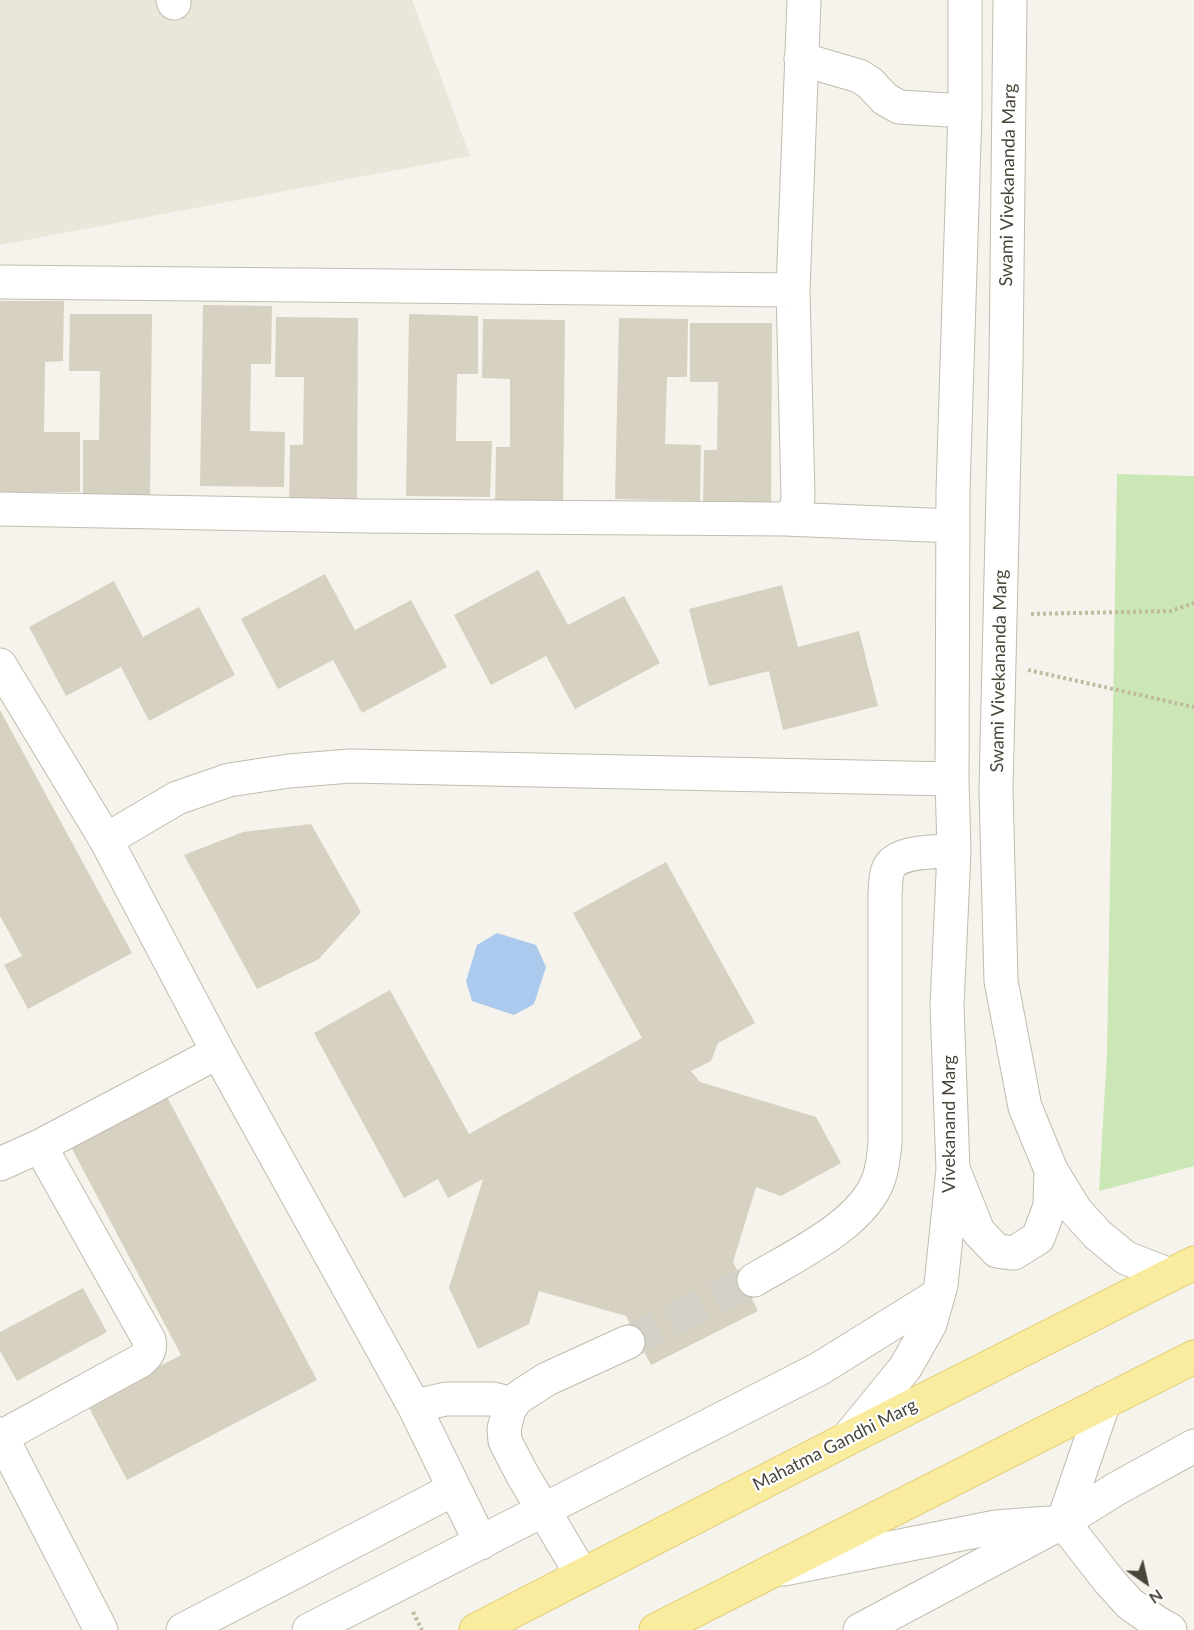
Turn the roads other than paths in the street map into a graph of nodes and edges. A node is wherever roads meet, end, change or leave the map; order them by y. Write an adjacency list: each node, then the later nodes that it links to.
1 (804, 0): 4 (street)
2 (965, 0): 5 (street)
3 (1010, 0): 20 (street, Swami Vivekananda Marg)
4 (801, 59): 5 (street); 7 (street)
5 (965, 111): 10 (street)
6 (0, 282): 7 (street)
7 (793, 290): 9 (street)
8 (0, 509): 9 (street)
9 (786, 519): 10 (street)
10 (953, 526): 12 (street)
11 (0, 665): 13 (street)
12 (952, 779): 13 (street); 14 (street, Vivekanand Marg)
13 (106, 840): 16 (street)
14 (954, 851): 19 (street, Vivekanand Marg); 22 (street)
15 (143, 945): 16 (street)
16 (211, 1056): 17 (street); 28 (street)
17 (40, 1146): 18 (street); 29 (street)
18 (0, 1164)
19 (953, 1169): 20 (street); 23 (street, Vivekanand Marg)
20 (1051, 1170): 21 (street, Swami Vivekananda Marg)
21 (1182, 1269): 30 (main road, Mahatma Gandhi Marg)
22 (754, 1280)
23 (938, 1295): 30 (street, Vivekanand Marg); 33 (street)
24 (628, 1342): 27 (street)
25 (1194, 1357): 26 (main road)
26 (1104, 1402): 34 (street); 36 (main road)
27 (513, 1404): 28 (street); 33 (street)
28 (414, 1406): 32 (street)
29 (1, 1435): 38 (street)
30 (847, 1439): 37 (main road, Mahatma Gandhi Marg)
31 (1194, 1446): 34 (street)
32 (454, 1489): 35 (street); 39 (street)
33 (544, 1510): 35 (street); 37 (street)
34 (1063, 1522): 36 (street); 43 (street); 44 (street)
35 (481, 1543): 40 (street)
36 (771, 1572): 42 (main road)
37 (582, 1575): 41 (main road, Mahatma Gandhi Marg)
38 (101, 1630)
39 (183, 1630)
40 (309, 1630)
41 (476, 1630)
42 (656, 1630)
43 (860, 1630)
44 (1170, 1630)

